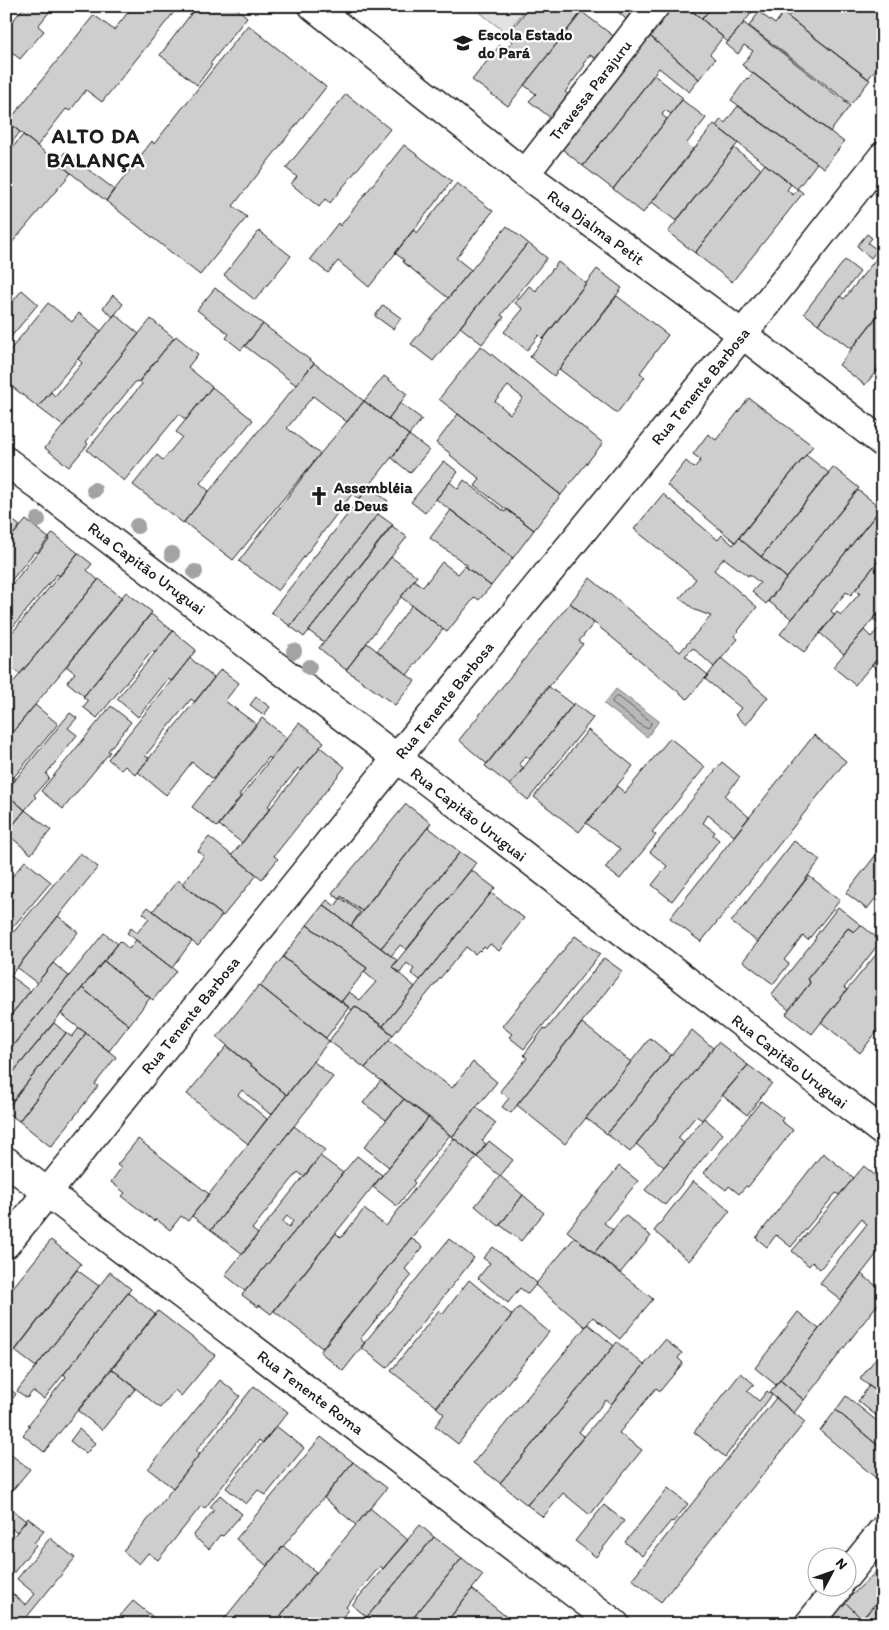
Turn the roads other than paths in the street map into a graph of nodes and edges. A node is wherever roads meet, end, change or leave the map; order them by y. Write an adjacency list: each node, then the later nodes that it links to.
1 (313, 6): 4 (street, Rua Djalma Petit)
2 (655, 6): 4 (street, Travessa Parajuru)
3 (883, 156): 5 (street, Rua Tenente Barbosa)
4 (525, 174): 5 (street, Rua Djalma Petit)
5 (742, 334): 6 (street, Rua Djalma Petit); 8 (street, Rua Tenente Barbosa)
6 (883, 444)
7 (6, 461): 8 (street, Rua Capitão Uruguai)
8 (397, 758): 9 (street, Rua Capitão Uruguai); 11 (street, Rua Tenente Barbosa)
9 (883, 1132)
10 (6, 1162): 11 (street, Rua Tenente Roma)
11 (48, 1193): 12 (street, Rua Tenente Barbosa); 16 (street, Rua Tenente Roma)
12 (6, 1244)
13 (883, 1530): 14 (street)
14 (856, 1564)
15 (830, 1598): 17 (street)
16 (615, 1624)
17 (809, 1624)

